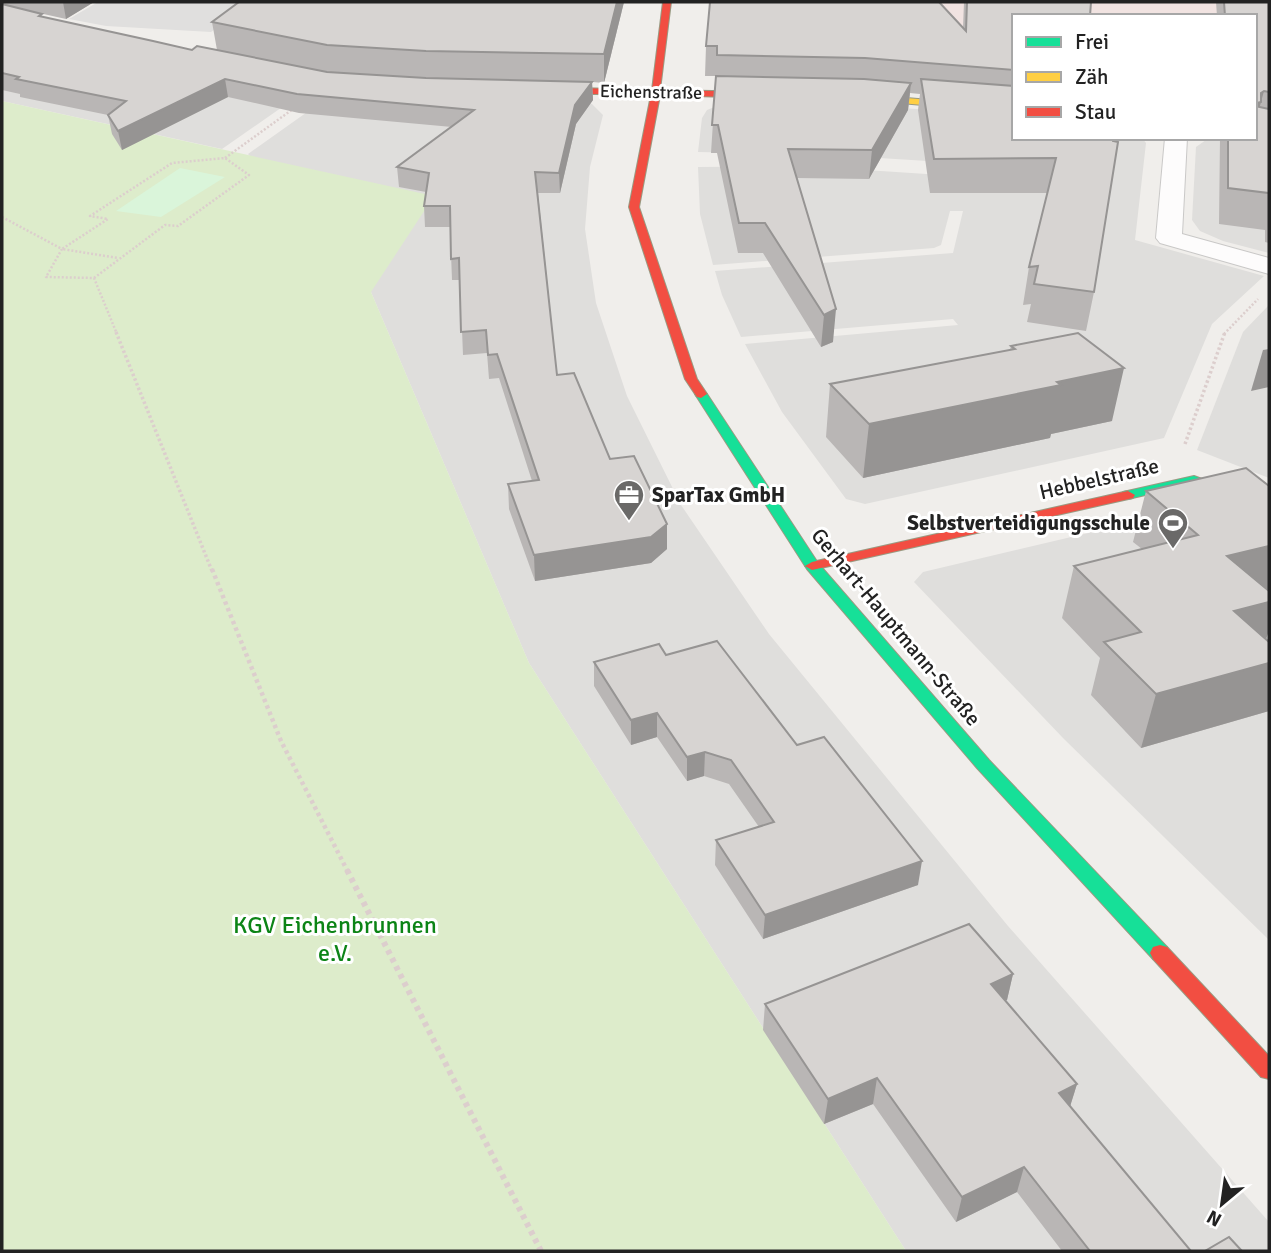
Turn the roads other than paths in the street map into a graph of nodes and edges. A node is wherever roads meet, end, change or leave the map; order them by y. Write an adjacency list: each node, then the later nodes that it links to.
1 (667, 2): 3 (street, Gerhart-Hauptmann-Straße)
2 (517, 90): 3 (street, Eichenstraße)
3 (656, 92): 4 (street, Eichenstraße); 10 (street, Gerhart-Hauptmann-Straße)
4 (784, 95)
5 (836, 96): 6 (street)
6 (1012, 110)
7 (1176, 140): 8 (street)
8 (1269, 266)
9 (1269, 509): 10 (street, Hebbelstraße)
10 (812, 566): 11 (street, Gerhart-Hauptmann-Straße)
11 (1269, 1070)

